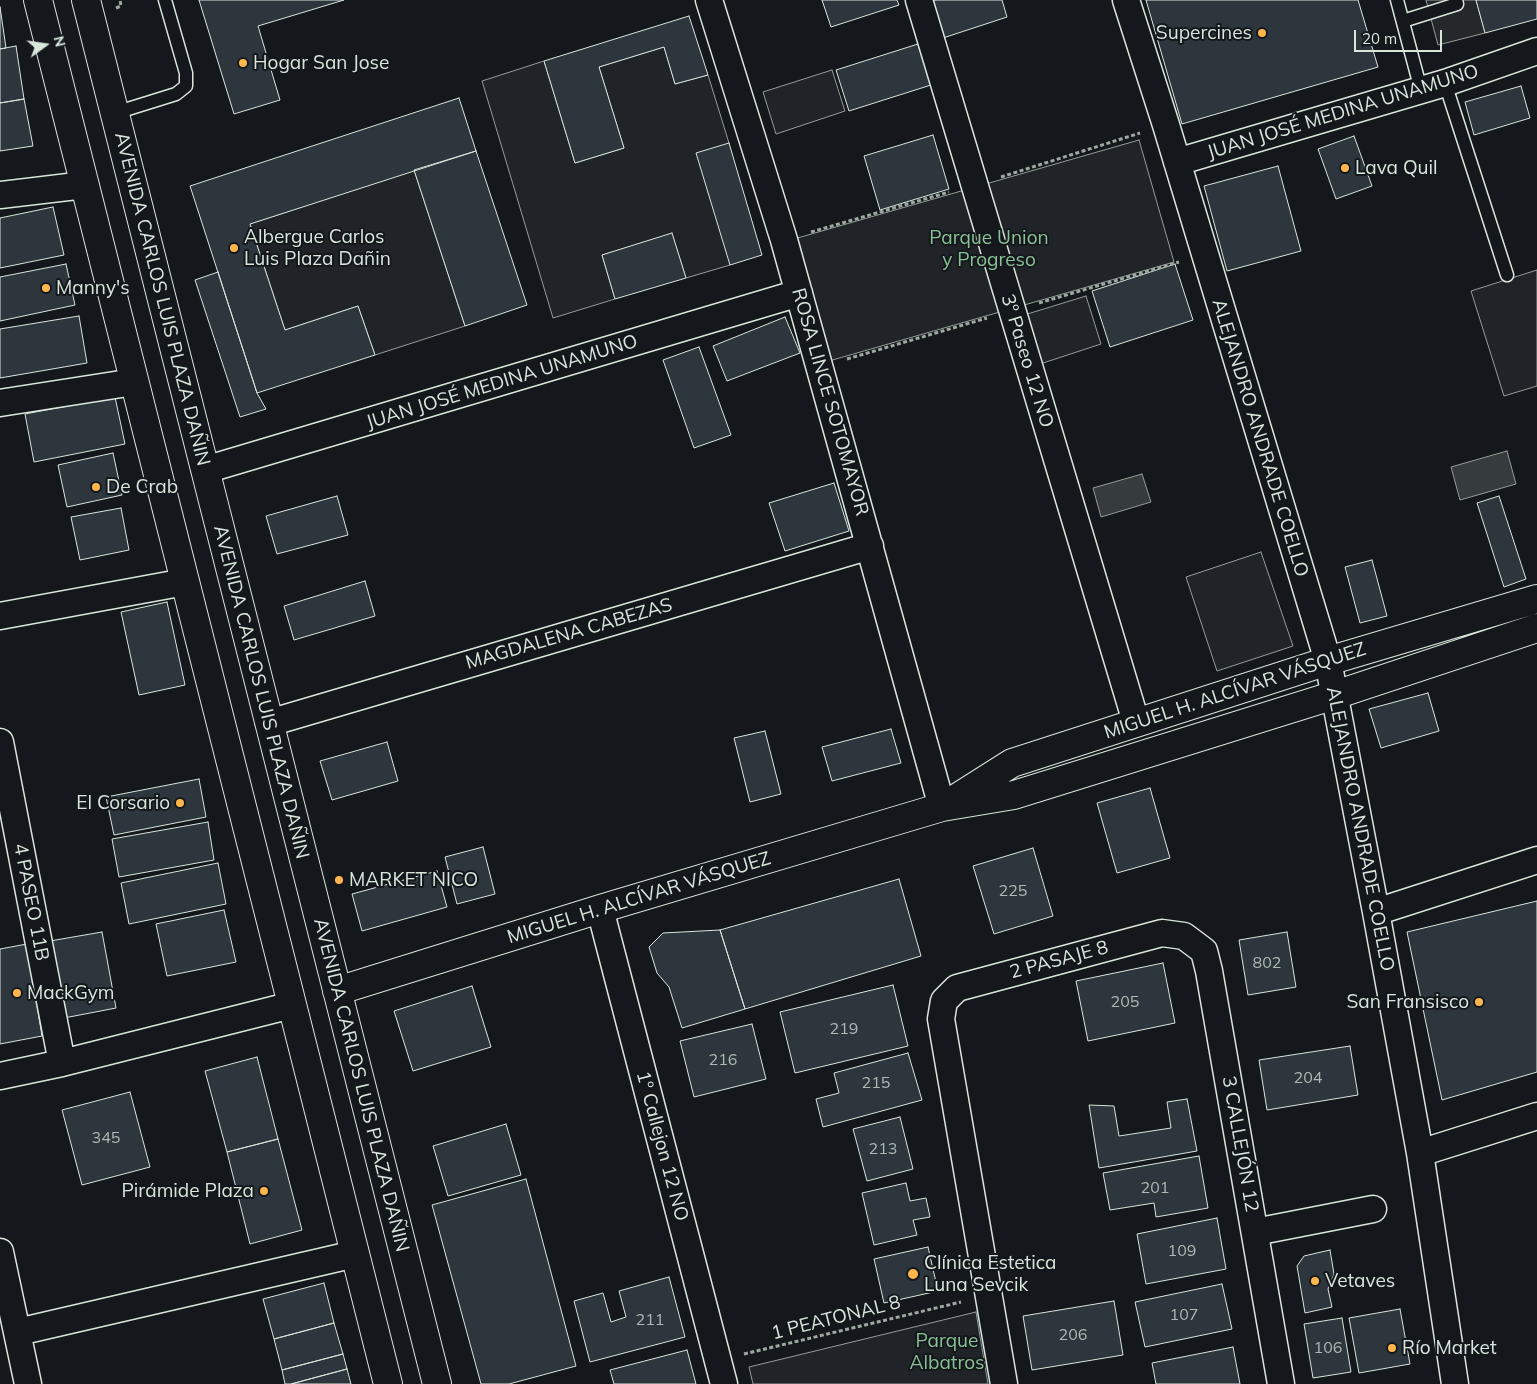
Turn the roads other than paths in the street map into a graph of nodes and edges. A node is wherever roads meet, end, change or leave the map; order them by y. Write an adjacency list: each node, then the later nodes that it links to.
1 (38, 0): 14 (main road)
2 (86, 0): 12 (main road, AVENIDA CARLOS LUIS PLAZA DAÑIN)
3 (165, 0): 12 (lane)
4 (709, 0): 17 (street, ROSA LINCE SOTOMAYOR)
5 (918, 0): 28 (street, 3º Paseo 12 NO)
6 (1126, 0): 13 (street, ALEJANDRO ANDRADE COELLO)
7 (1397, 0): 9 (lane)
8 (1456, 0): 9 (lane)
9 (1403, 21): 11 (lane)
10 (1537, 51): 11 (street, JUAN JOSÉ MEDINA UNAMUNO)
11 (1433, 87): 13 (street, JUAN JOSÉ MEDINA UNAMUNO); 16 (lane)
12 (114, 113): 20 (main road, AVENIDA CARLOS LUIS PLAZA DAÑIN)
13 (1177, 162): 26 (street, ALEJANDRO ANDRADE COELLO)
14 (85, 186): 15 (street); 18 (main road)
15 (0, 195)
16 (1507, 275)
17 (799, 293): 20 (street, JUAN JOSÉ MEDINA UNAMUNO); 21 (street, ROSA LINCE SOTOMAYOR)
18 (134, 382): 19 (street); 22 (main road)
19 (0, 404)
20 (205, 470): 29 (main road, AVENIDA CARLOS LUIS PLAZA DAÑIN)
21 (870, 546): 29 (street, MAGDALENA CABEZAS); 31 (street, ROSA LINCE SOTOMAYOR)
22 (185, 582): 24 (street); 37 (main road)
23 (1537, 599): 26 (main road, MIGUEL H. ALCÍVAR VÁSQUEZ)
24 (0, 616)
25 (1537, 628): 27 (main road, MIGUEL H. ALCÍVAR VÁSQUEZ)
26 (1328, 661): 27 (street, ALEJANDRO ANDRADE COELLO); 28 (main road, MIGUEL H. ALCÍVAR VÁSQUEZ)
27 (1335, 694): 31 (main road, MIGUEL H. ALCÍVAR VÁSQUEZ); 34 (street, ALEJANDRO ANDRADE COELLO)
28 (1136, 722): 31 (main road, MIGUEL H. ALCÍVAR VÁSQUEZ)
29 (269, 723): 36 (main road, AVENIDA CARLOS LUIS PLAZA DAÑIN)
30 (0, 742): 38 (street, 4 PASEO 11B)
31 (942, 807): 33 (main road, MIGUEL H. ALCÍVAR VÁSQUEZ)
32 (1537, 860): 34 (street)
33 (600, 909): 36 (main road, MIGUEL H. ALCÍVAR VÁSQUEZ); 47 (street, 1º Callejon 12 NO)
34 (1376, 912): 41 (street, ALEJANDRO ANDRADE COELLO)
35 (1162, 933): 43 (street, 3 CALLEJÓN 12); 51 (street, 2 PASAJE 8)
36 (337, 991): 50 (main road, AVENIDA CARLOS LUIS PLAZA DAÑIN)
37 (292, 1005): 38 (street); 45 (main road)
38 (62, 1063): 39 (street)
39 (0, 1076)
40 (1537, 1116): 41 (street)
41 (1420, 1153): 53 (street, ALEJANDRO ANDRADE COELLO)
42 (1373, 1209): 43 (street)
43 (1255, 1232): 52 (street, 3 CALLEJÓN 12)
44 (0, 1252): 46 (street)
45 (355, 1254): 46 (street); 49 (main road)
46 (18, 1332): 48 (street)
47 (721, 1372)
48 (28, 1384)
49 (388, 1384)
50 (437, 1384)
51 (1004, 1384)
52 (1281, 1384)
53 (1455, 1384)

